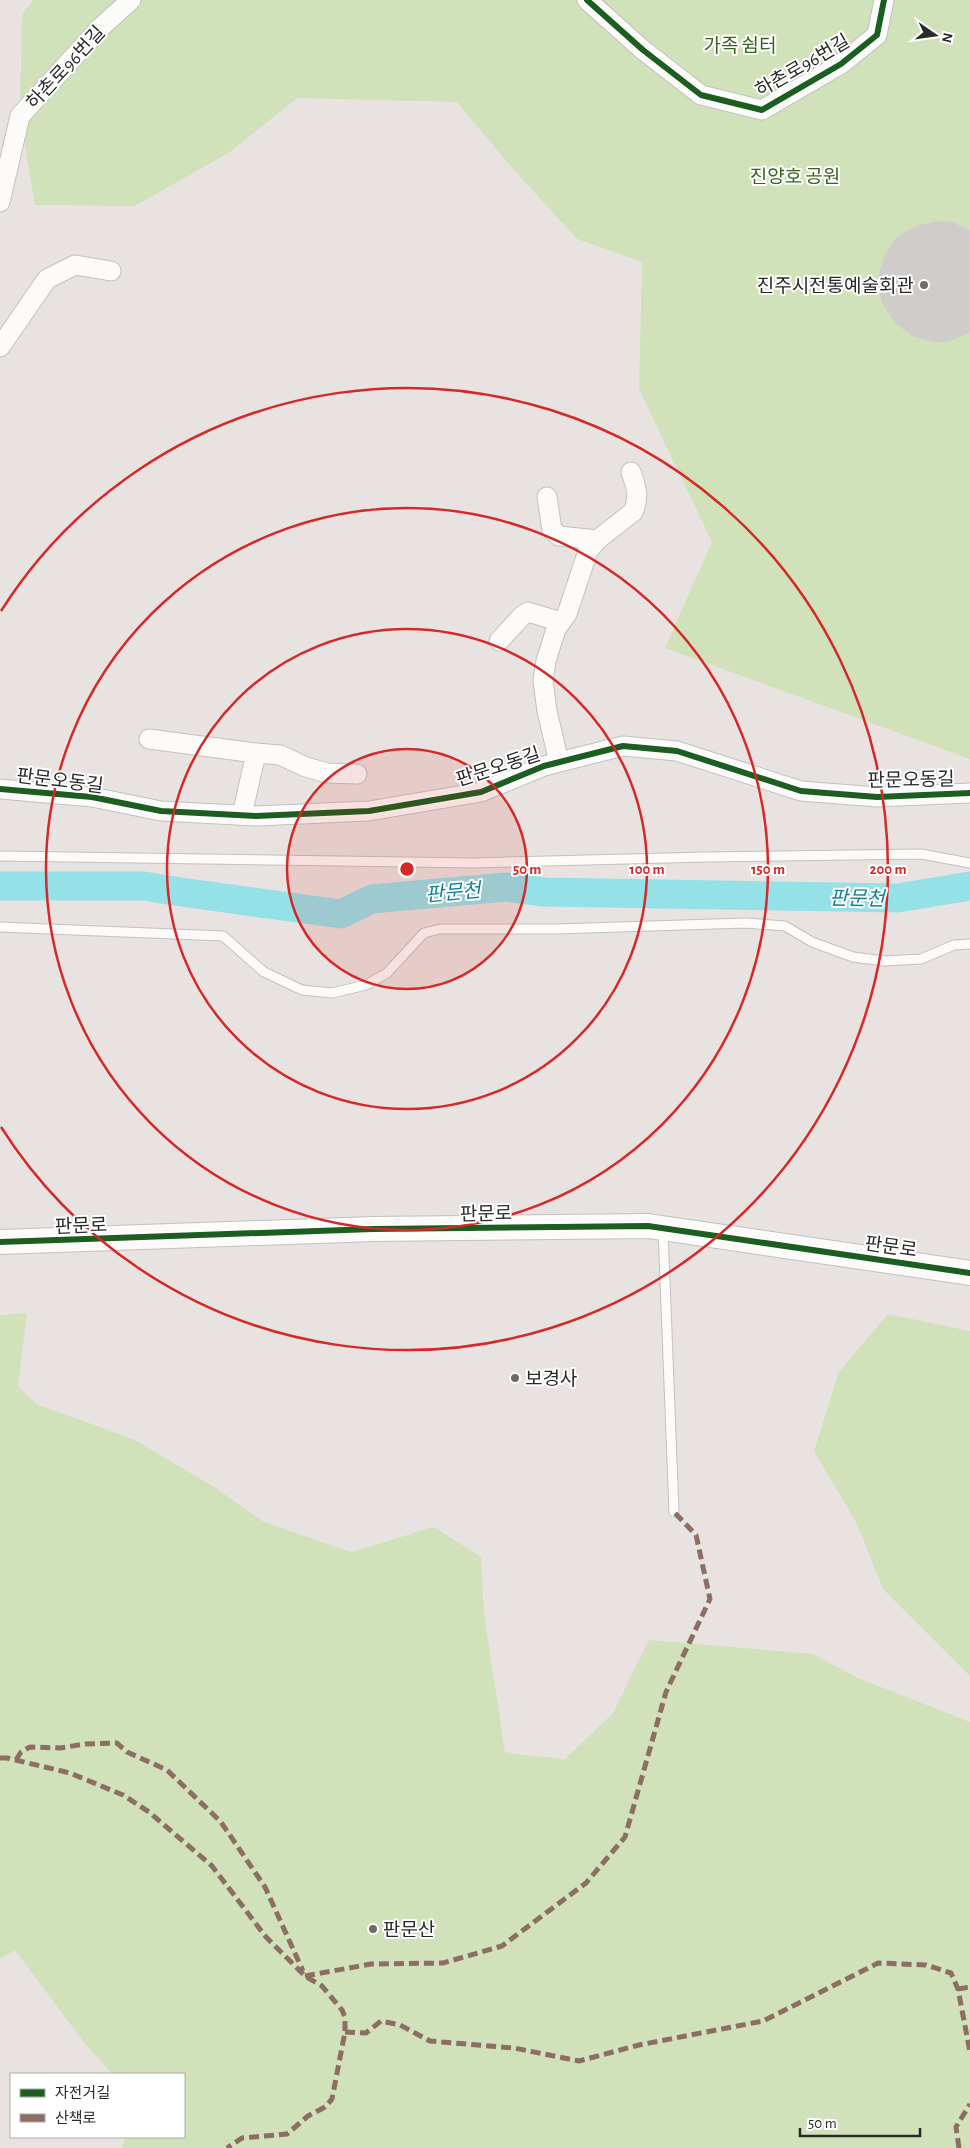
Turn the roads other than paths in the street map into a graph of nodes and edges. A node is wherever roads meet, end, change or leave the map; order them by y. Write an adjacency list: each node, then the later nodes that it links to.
1 (131, 0): 4 (street, 하촌로96번길)
2 (587, 0): 3 (street, 하촌로96번길)
3 (884, 0)
4 (0, 202)
5 (111, 271): 6 (street)
6 (0, 347)
7 (631, 472): 9 (street)
8 (547, 497): 9 (street)
9 (597, 540): 10 (street)
10 (561, 622): 11 (street); 14 (street)
11 (499, 641)
12 (149, 739): 13 (street)
13 (256, 753): 15 (street); 18 (street)
14 (559, 762): 17 (street, 판문오동길); 18 (street, 판문오동길)
15 (357, 774)
16 (0, 788): 18 (street, 판문오동길)
17 (970, 793)
18 (242, 815)
19 (0, 856): 20 (lane)
20 (970, 863)
21 (0, 927): 22 (lane)
22 (970, 944)
23 (663, 1229): 24 (street, 판문로); 25 (street, 판문로); 26 (lane)
24 (0, 1242)
25 (970, 1273)
26 (674, 1512)

